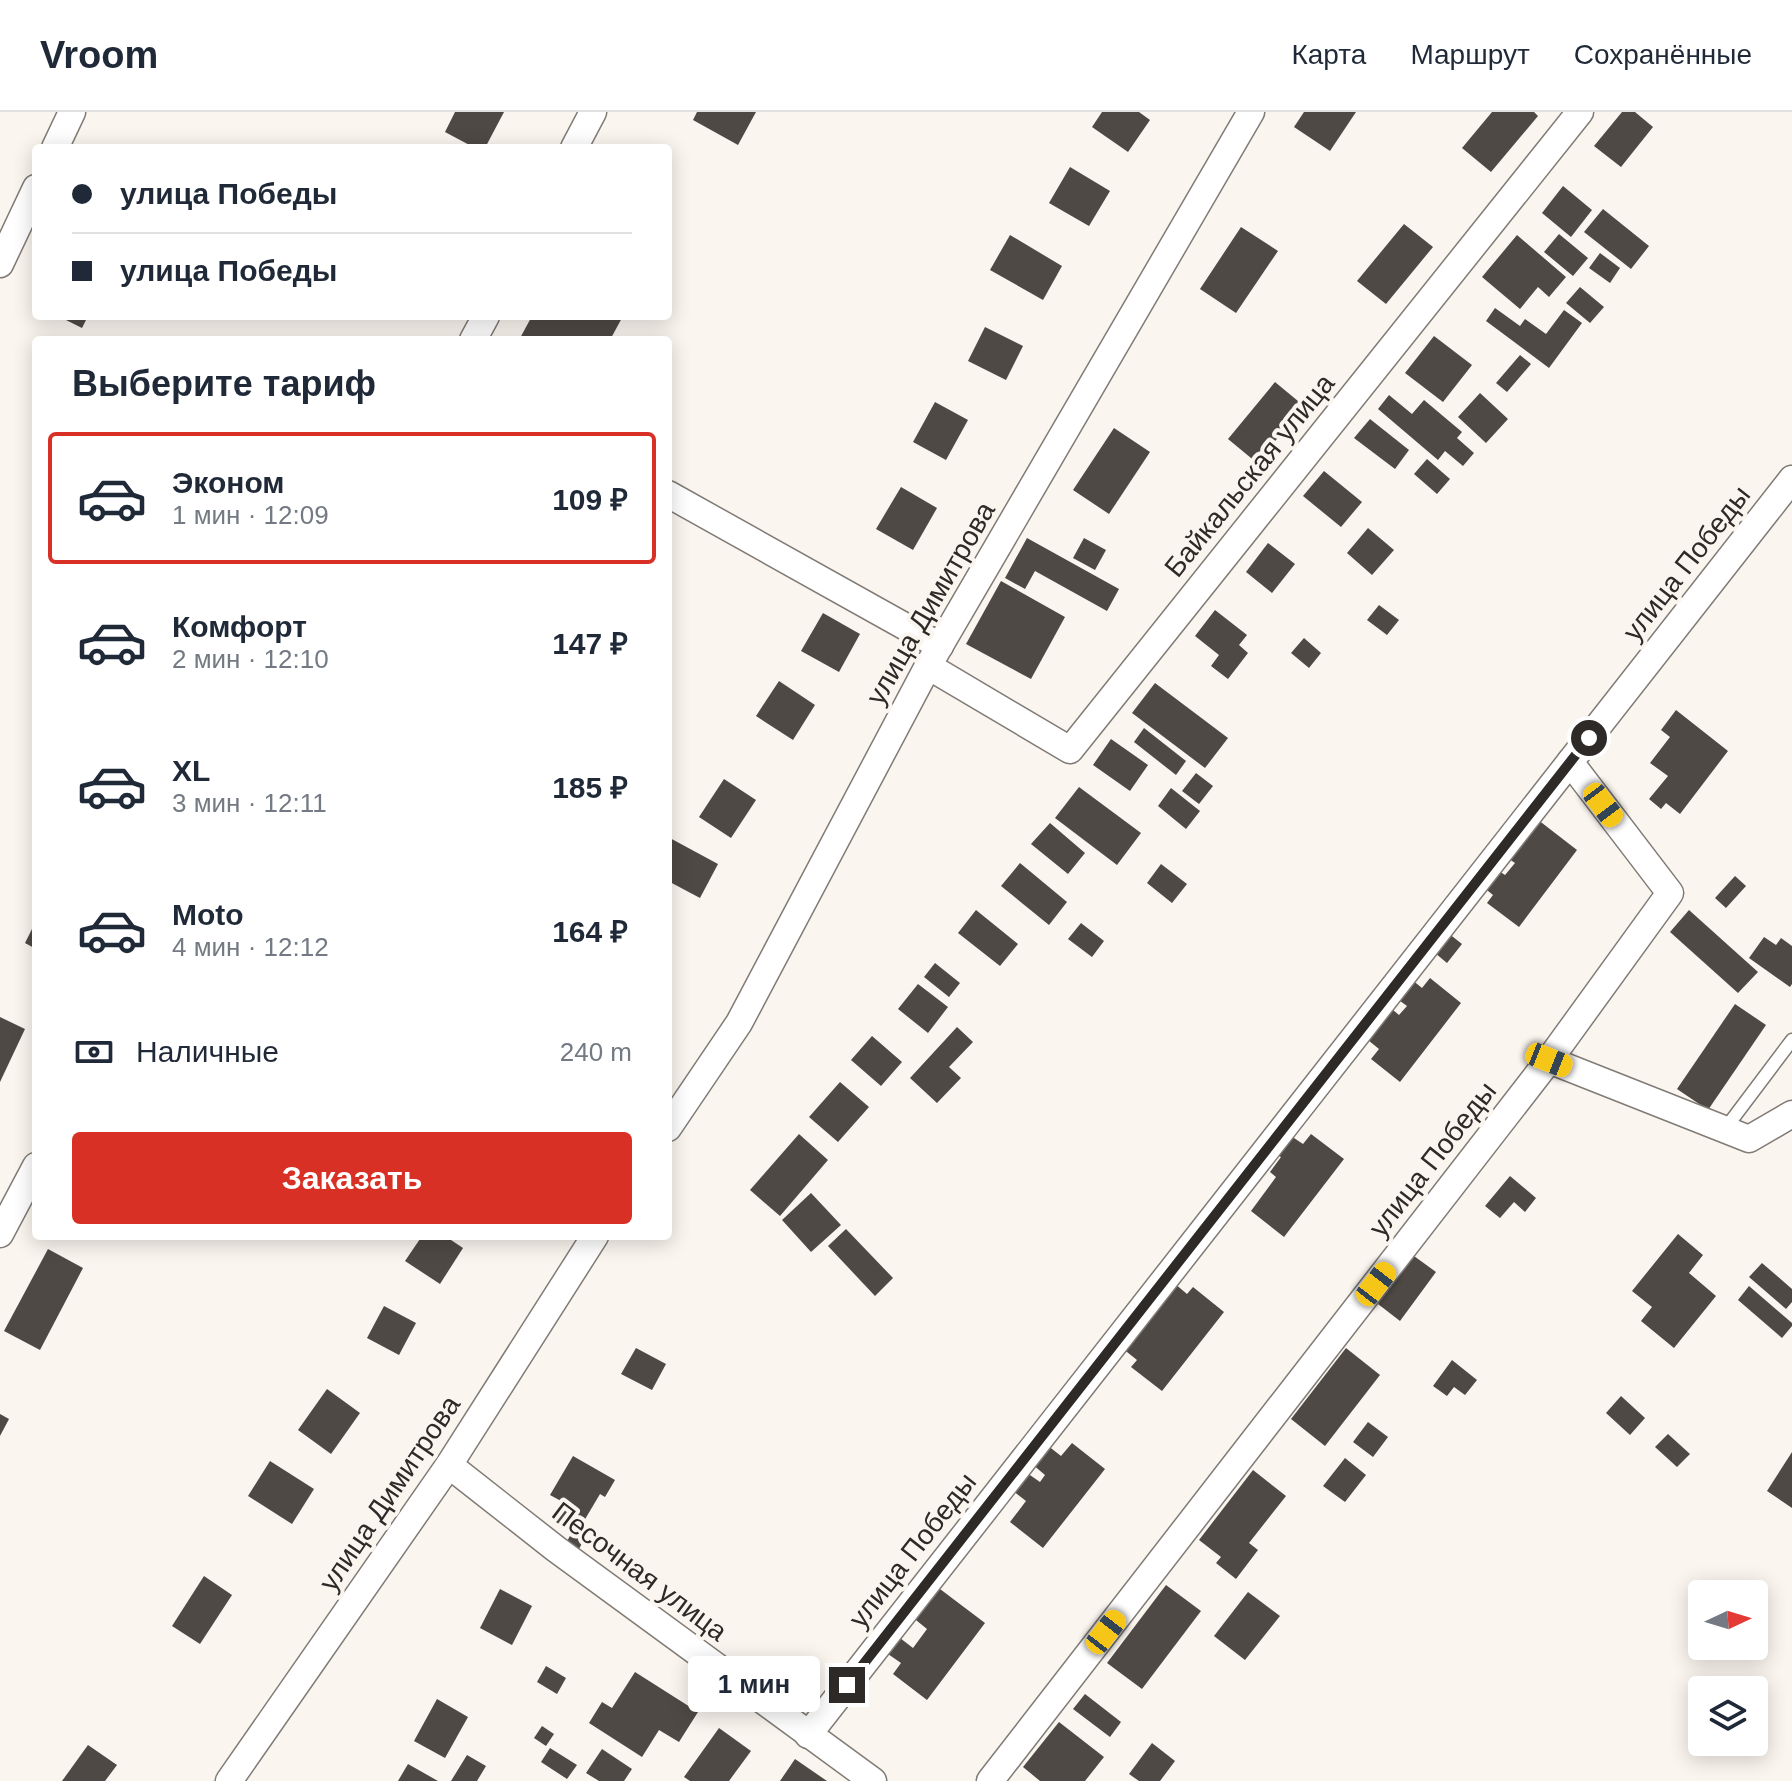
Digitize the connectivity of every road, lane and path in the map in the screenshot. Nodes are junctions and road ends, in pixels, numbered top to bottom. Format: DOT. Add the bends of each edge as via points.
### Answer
graph roads {
  1 [pos="72,112"];
  2 [pos="593,112"];
  3 [pos="1251,112"];
  4 [pos="1580,112"];
  5 [pos="57,144"];
  6 [pos="576,144"];
  7 [pos="32,196"];
  8 [pos="0,264"];
  9 [pos="1792,479"];
  10 [pos="672,496"];
  11 [pos="934,656"];
  12 [pos="1570,762"];
  13 [pos="1792,1040"];
  14 [pos="1549,1060"];
  15 [pos="1792,1114"];
  16 [pos="672,1122"];
  17 [pos="1725,1129"];
  18 [pos="32,1174"];
  19 [pos="0,1234"];
  20 [pos="592,1240"];
  21 [pos="449,1465"];
  22 [pos="808,1735"];
  23 [pos="229,1781"];
  24 [pos="873,1781"];
  25 [pos="990,1781"];
  1 -- 5 [label="street"];
  2 -- 6 [label="street"];
  3 -- 11 [label="street, улица Димитрова"];
  4 -- 11 [label="street, Байкальская улица" via="1070,750"];
  7 -- 8 [label="street"];
  9 -- 12 [label="street, улица Победы"];
  10 -- 11 [label="street"];
  11 -- 16 [label="street, улица Димитрова" via="739,1023"];
  12 -- 14 [label="street, улица Победы" via="1670,893"];
  12 -- 22 [label="street, улица Победы"];
  13 -- 17 [label="lane"];
  14 -- 17 [label="street"];
  14 -- 25 [label="street, улица Победы"];
  15 -- 17 [label="street" via="1749,1139"];
  18 -- 19 [label="street"];
  20 -- 21 [label="street, улица Димитрова"];
  21 -- 22 [label="street, Песочная улица"];
  21 -- 23 [label="street, улица Димитрова"];
  22 -- 24 [label="street, Песочная улица"];
}
